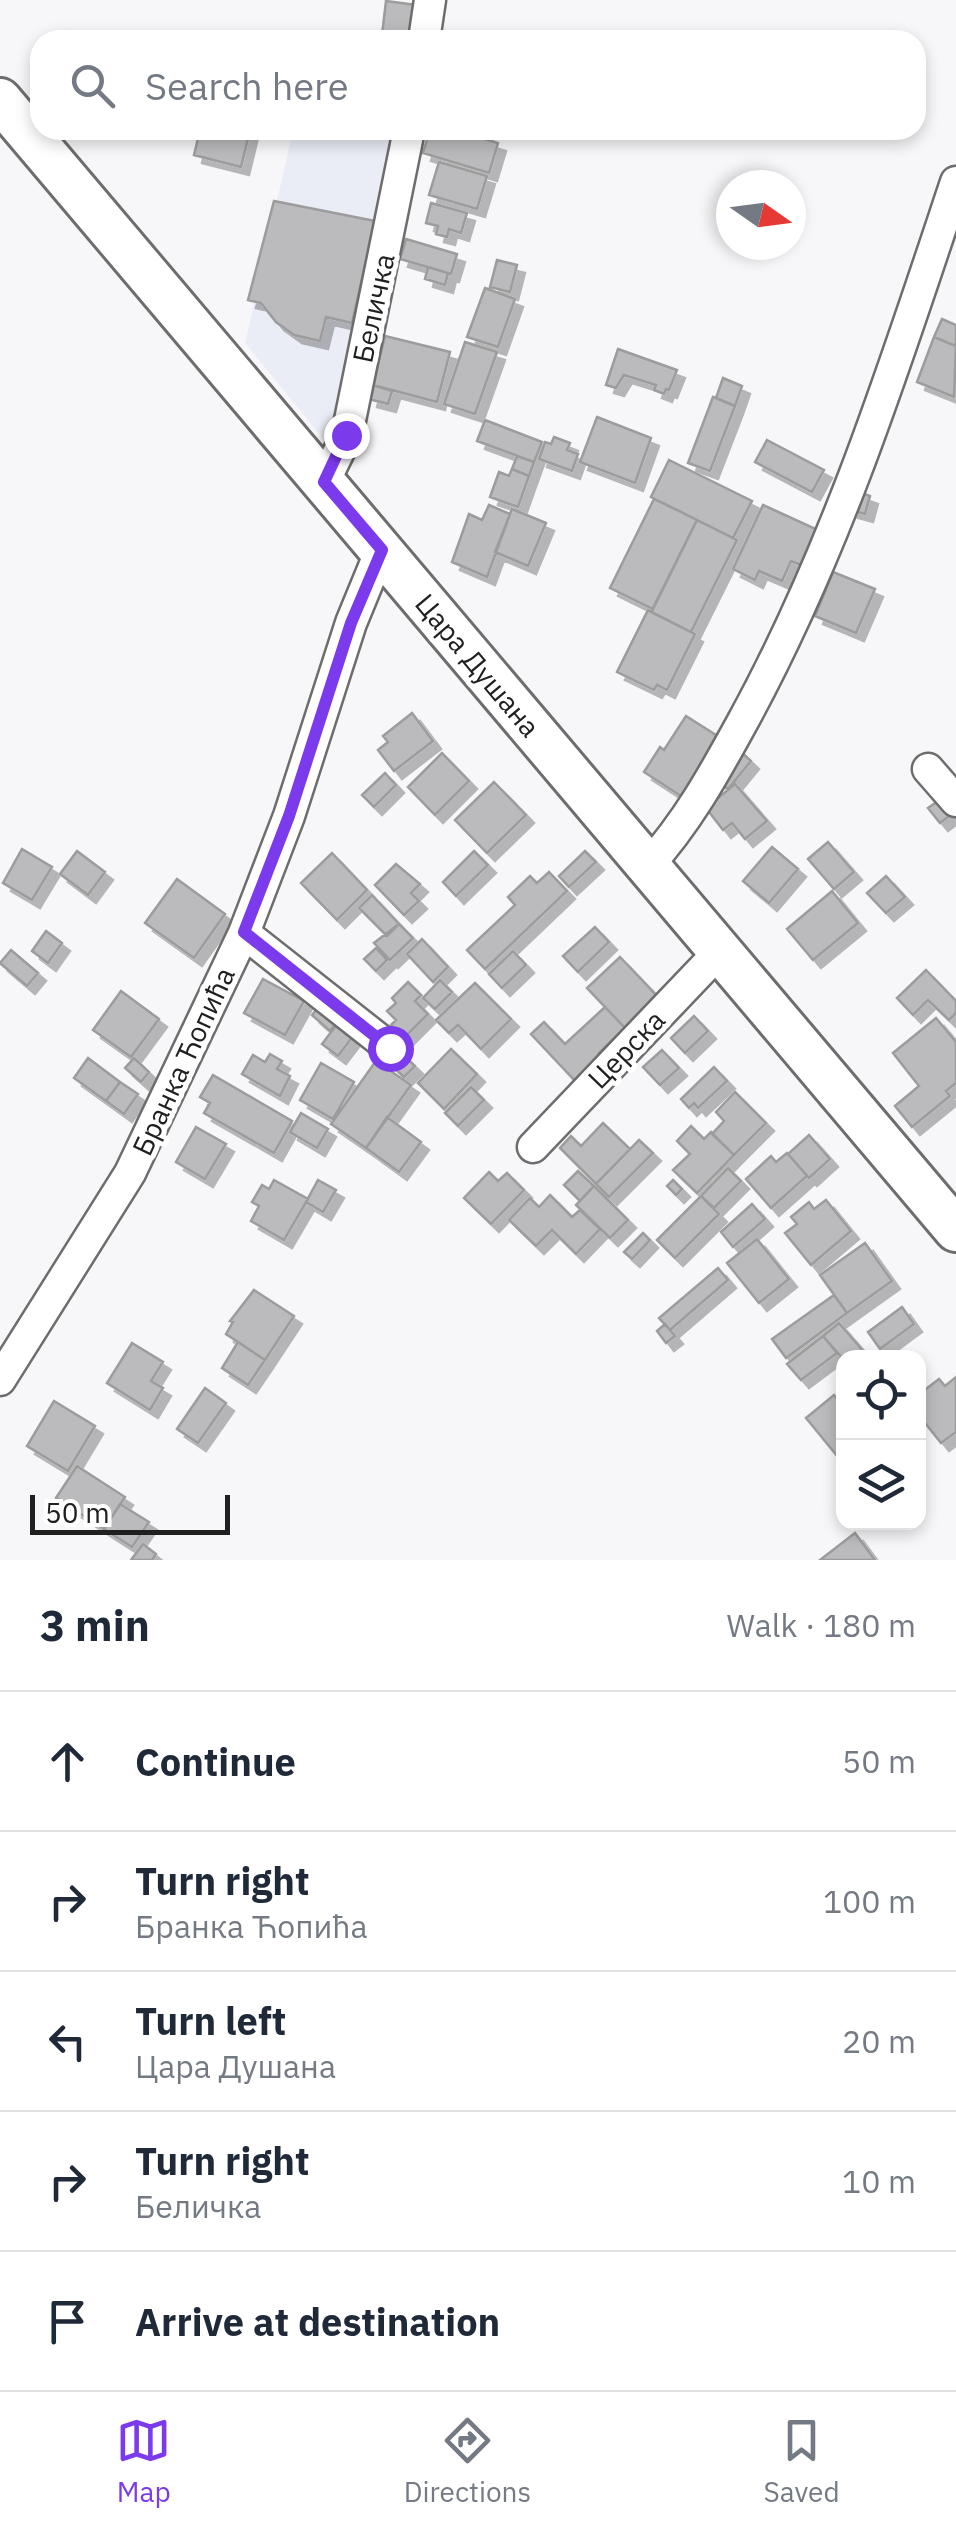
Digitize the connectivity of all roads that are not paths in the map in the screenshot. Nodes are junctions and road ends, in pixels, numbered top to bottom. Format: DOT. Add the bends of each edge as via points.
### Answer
graph roads {
  1 [pos="430,0"];
  2 [pos="426,30"];
  3 [pos="0,100"];
  4 [pos="30,135"];
  5 [pos="34,140"];
  6 [pos="407,140"];
  7 [pos="956,182"];
  8 [pos="324,482"];
  9 [pos="382,550"];
  10 [pos="928,769"];
  11 [pos="956,802"];
  12 [pos="646,868"];
  13 [pos="244,932"];
  14 [pos="718,952"];
  15 [pos="390,1048"];
  16 [pos="534,1146"];
  17 [pos="956,1230"];
  18 [pos="0,1380"];
  1 -- 2 [label="street"];
  3 -- 4 [label="main road, Цара Душана"];
  5 -- 8 [label="main road, Цара Душана"];
  6 -- 8 [label="street, Беличка" via="346,435"];
  7 -- 12 [label="street" via="819,566 704,792"];
  8 -- 9 [label="main road, Цара Душана"];
  9 -- 12 [label="main road, Цара Душана"];
  9 -- 13 [label="street, Бранка Ћопића"];
  10 -- 11 [label="street"];
  12 -- 14 [label="main road, Цара Душана"];
  13 -- 15 [label="street"];
  13 -- 18 [label="street, Бранка Ћопића" via="130,1173"];
  14 -- 16 [label="street, Церска"];
  14 -- 17 [label="main road, Цара Душана"];
}
